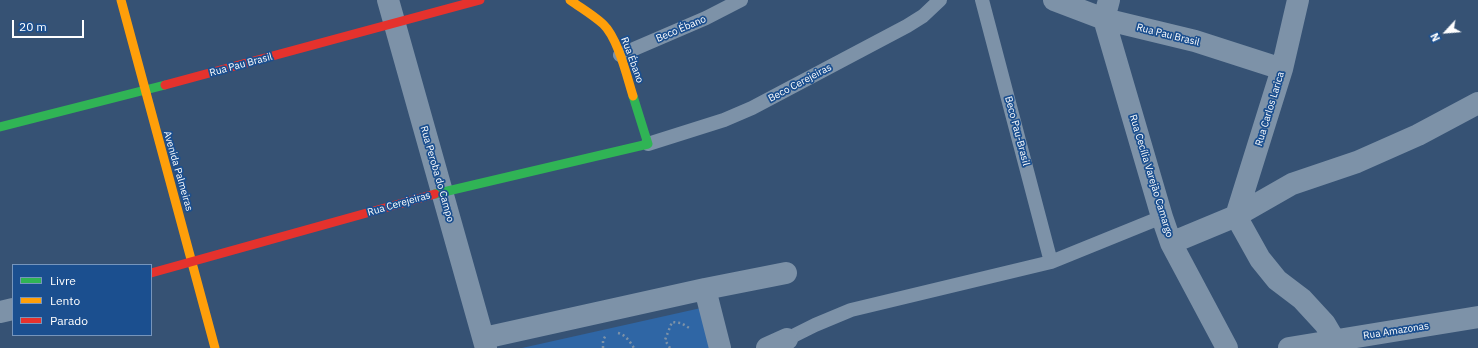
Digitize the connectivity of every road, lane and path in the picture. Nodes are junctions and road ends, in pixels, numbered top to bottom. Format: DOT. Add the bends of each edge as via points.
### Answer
graph roads {
  1 [pos="121,0"];
  2 [pos="388,0"];
  3 [pos="480,0"];
  4 [pos="570,0"];
  5 [pos="741,0"];
  6 [pos="940,0"];
  7 [pos="982,0"];
  8 [pos="1054,0"];
  9 [pos="1298,0"];
  10 [pos="1079,4"];
  11 [pos="1106,10"];
  12 [pos="394,23"];
  13 [pos="620,55"];
  14 [pos="1282,69"];
  15 [pos="144,92"];
  16 [pos="1478,102"];
  17 [pos="0,127"];
  18 [pos="648,144"];
  19 [pos="443,192"];
  20 [pos="1236,216"];
  21 [pos="1162,217"];
  22 [pos="1171,243"];
  23 [pos="192,262"];
  24 [pos="1051,262"];
  25 [pos="152,273"];
  26 [pos="786,273"];
  27 [pos="705,289"];
  28 [pos="12,309"];
  29 [pos="0,312"];
  30 [pos="1477,318"];
  31 [pos="615,332"];
  32 [pos="611,333"];
  33 [pos="718,339"];
  34 [pos="787,340"];
  35 [pos="1335,341"];
  36 [pos="485,343"];
  37 [pos="215,348"];
  38 [pos="603,348"];
  39 [pos="634,348"];
  40 [pos="670,348"];
  41 [pos="767,348"];
  42 [pos="1226,348"];
  43 [pos="1289,348"];
  1 -- 15 [label="street, Avenida Palmeiras"];
  2 -- 12 [label="street, Rua Peroba do Campo"];
  3 -- 12 [label="street, Rua Pau Brasil"];
  4 -- 13 [label="street, Rua Ébano" via="604,24"];
  5 -- 13 [label="lane, Beco Ébano"];
  6 -- 18 [label="lane, Beco Cerejeiras" via="923,16 907,26 752,108 724,120"];
  7 -- 24 [label="lane, Beco Pau-Brasil"];
  8 -- 10 [label="street, Rua Pau Brasil"];
  9 -- 14 [label="street, Rua Carlos Larica"];
  10 -- 11 [label="street, Rua Pau Brasil"];
  11 -- 14 [label="street, Rua Pau Brasil"];
  11 -- 21 [label="street, Rua Cecília Varejão Camargo"];
  12 -- 15 [label="street, Rua Pau Brasil"];
  12 -- 19 [label="street, Rua Peroba do Campo"];
  13 -- 18 [label="street, Rua Ébano"];
  14 -- 20 [label="street, Rua Carlos Larica"];
  15 -- 17 [label="street, Rua Pau Brasil"];
  15 -- 23 [label="street, Avenida Palmeiras"];
  16 -- 20 [label="street" via="1418,135 1357,162 1292,184"];
  18 -- 19 [label="street, Rua Cerejeiras"];
  19 -- 23 [label="street, Rua Cerejeiras"];
  19 -- 36 [label="street, Rua Peroba do Campo"];
  20 -- 22 [label="street"];
  20 -- 35 [label="street" via="1260,259 1278,280 1302,299 1325,324"];
  21 -- 22 [label="street, Rua Cecília Varejão Camargo"];
  21 -- 24 [label="lane"];
  22 -- 42 [label="street, Rua Cecília Varejão Camargo"];
  23 -- 25 [label="street, Rua Cerejeiras"];
  23 -- 37 [label="street, Avenida Palmeiras"];
  24 -- 34 [label="lane" via="851,310"];
  26 -- 27 [label="street"];
  27 -- 33 [label="street"];
  27 -- 36 [label="street"];
  28 -- 29 [label="street"];
  30 -- 35 [label="street, Rua Amazonas"];
  31 -- 39 [label="path" via="622,334"];
  32 -- 38 [label="path" via="606,334"];
  33 -- 40 [label="path" via="699,333 681,323 672,322 665,340"];
  34 -- 41 [label="street"];
  35 -- 43 [label="street, Rua Amazonas"];
}
